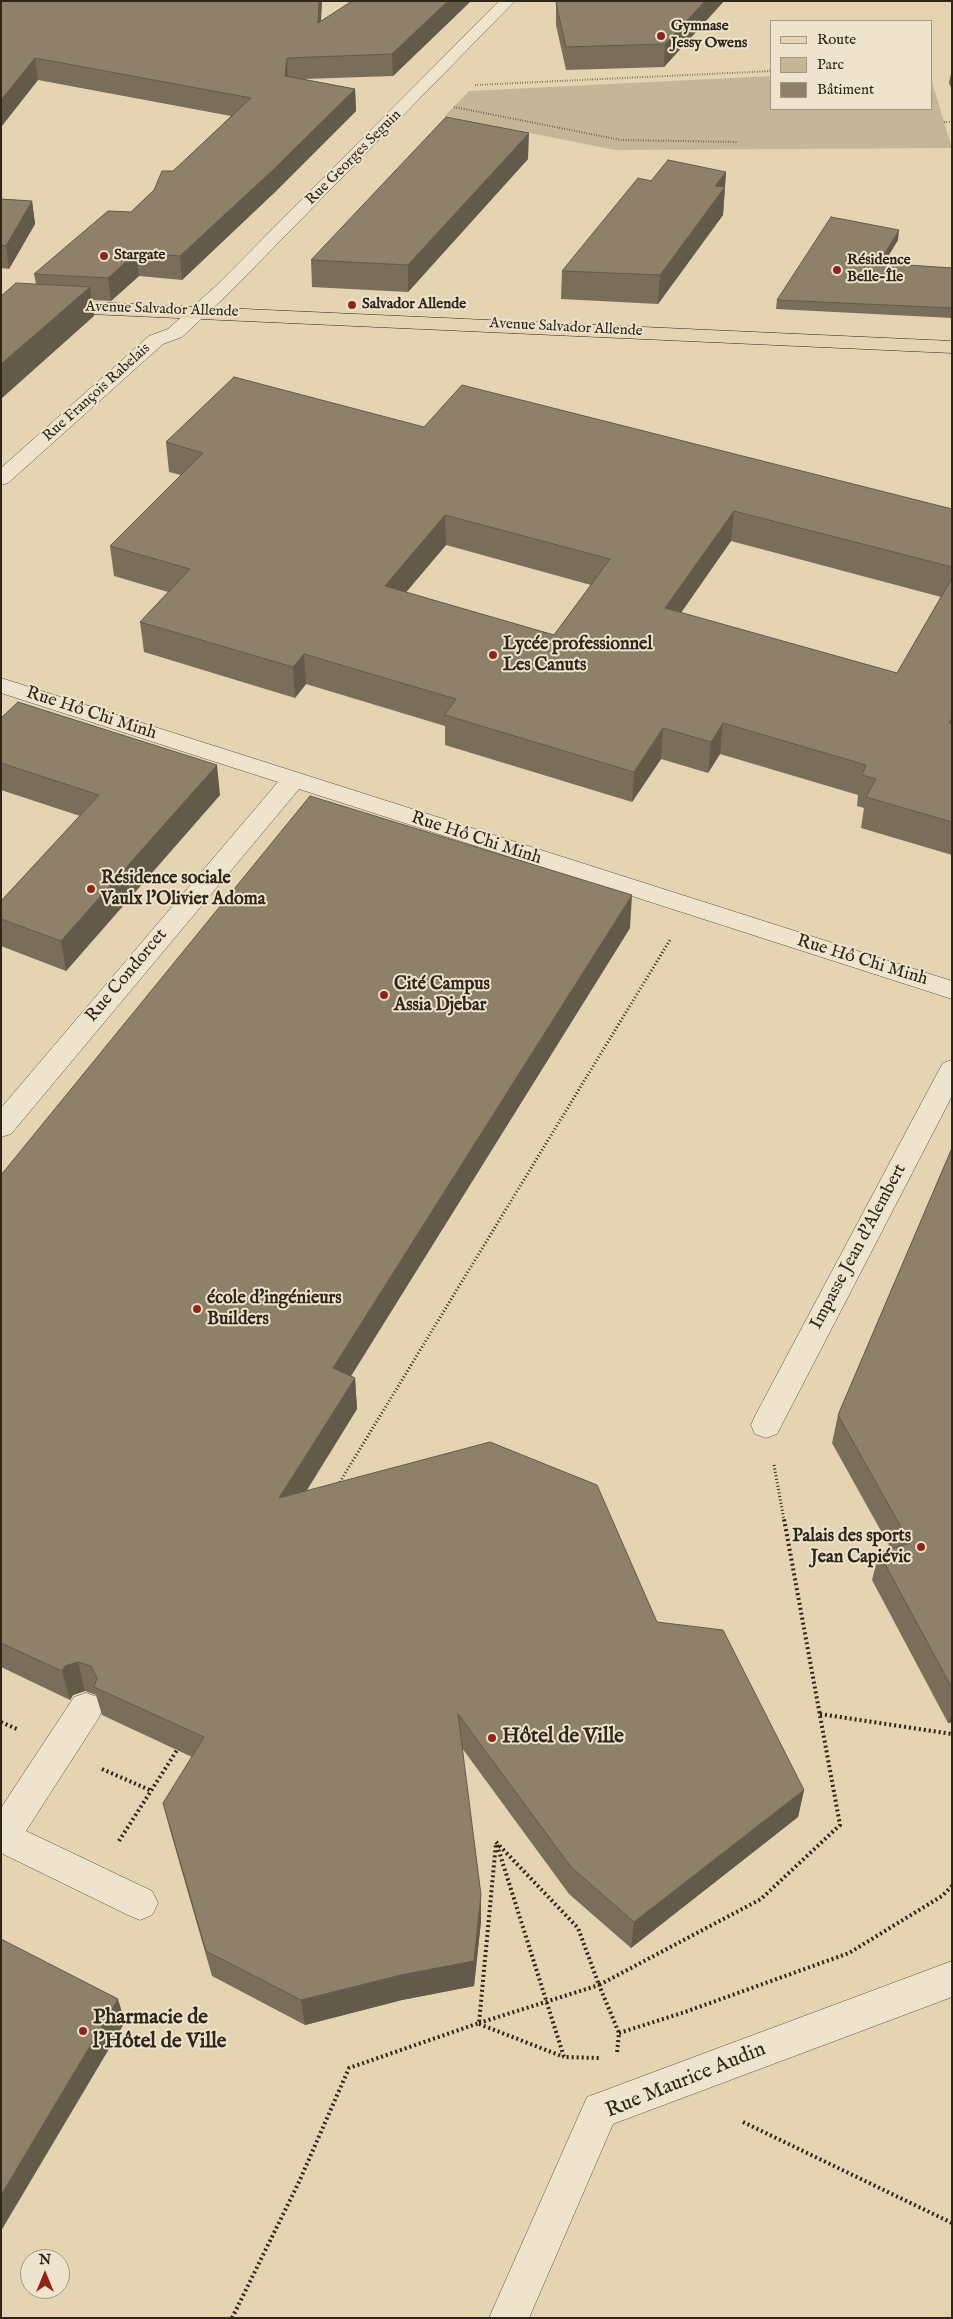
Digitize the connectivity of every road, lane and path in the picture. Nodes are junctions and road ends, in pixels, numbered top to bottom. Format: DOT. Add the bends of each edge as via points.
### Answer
graph roads {
  1 [pos="508,1"];
  2 [pos="770,71"];
  3 [pos="433,77"];
  4 [pos="412,98"];
  5 [pos="944,122"];
  6 [pos="952,122"];
  7 [pos="738,142"];
  8 [pos="1,304"];
  9 [pos="197,312"];
  10 [pos="952,347"];
  11 [pos="1,479"];
  12 [pos="1,685"];
  13 [pos="293,780"];
  14 [pos="690,907"];
  15 [pos="952,990"];
  16 [pos="952,1070"];
  17 [pos="1,1127"];
  18 [pos="766,1425"];
  19 [pos="334,1493"];
  20 [pos="86,1708"];
  21 [pos="820,1714"];
  22 [pos="952,1734"];
  23 [pos="183,1740"];
  24 [pos="2,1835"];
  25 [pos="496,1842"];
  26 [pos="94,1879"];
  27 [pos="952,1886"];
  28 [pos="140,1903"];
  29 [pos="952,1978"];
  30 [pos="599,1985"];
  31 [pos="547,2002"];
  32 [pos="479,2023"];
  33 [pos="619,2033"];
  34 [pos="564,2057"];
  35 [pos="607,2059"];
  36 [pos="616,2059"];
  37 [pos="743,2122"];
  38 [pos="952,2223"];
  39 [pos="232,2318"];
  40 [pos="509,2318"];
  1 -- 3 [label="street, Rue Georges Seguin"];
  2 -- 3 [label="path" via="475,85"];
  3 -- 4 [label="street, Rue Georges Seguin"];
  4 -- 7 [label="path" via="621,140"];
  4 -- 9 [label="street, Rue Georges Seguin"];
  5 -- 6 [label="path"];
  8 -- 9 [label="main road, Avenue Salvador Allende"];
  9 -- 10 [label="main road, Avenue Salvador Allende"];
  9 -- 11 [label="street, Rue François Rabelais" via="175,333 156,340"];
  12 -- 13 [label="street, Rue Hô Chi Minh"];
  13 -- 14 [label="street, Rue Hô Chi Minh"];
  13 -- 17 [label="street, Rue Condorcet"];
  14 -- 15 [label="street, Rue Hô Chi Minh"];
  14 -- 19 [label="path"];
  16 -- 18 [label="street, Impasse Jean d'Alembert"];
  18 -- 21 [label="path"];
  20 -- 24 [label="street"];
  21 -- 22 [label="path"];
  21 -- 30 [label="path" via="840,1825 761,1899"];
  23 -- 26 [label="path"];
  24 -- 26 [label="street"];
  25 -- 30 [label="path" via="578,1928"];
  25 -- 31 [label="path"];
  25 -- 32 [label="path"];
  26 -- 28 [label="street"];
  27 -- 33 [label="path" via="942,1896 849,1953"];
  29 -- 40 [label="street, Rue Maurice Audin" via="600,2110"];
  30 -- 31 [label="path"];
  30 -- 33 [label="path"];
  31 -- 32 [label="path"];
  31 -- 34 [label="path"];
  32 -- 34 [label="path"];
  32 -- 39 [label="path" via="349,2068"];
  33 -- 36 [label="path"];
  34 -- 35 [label="path"];
  37 -- 38 [label="path"];
}
